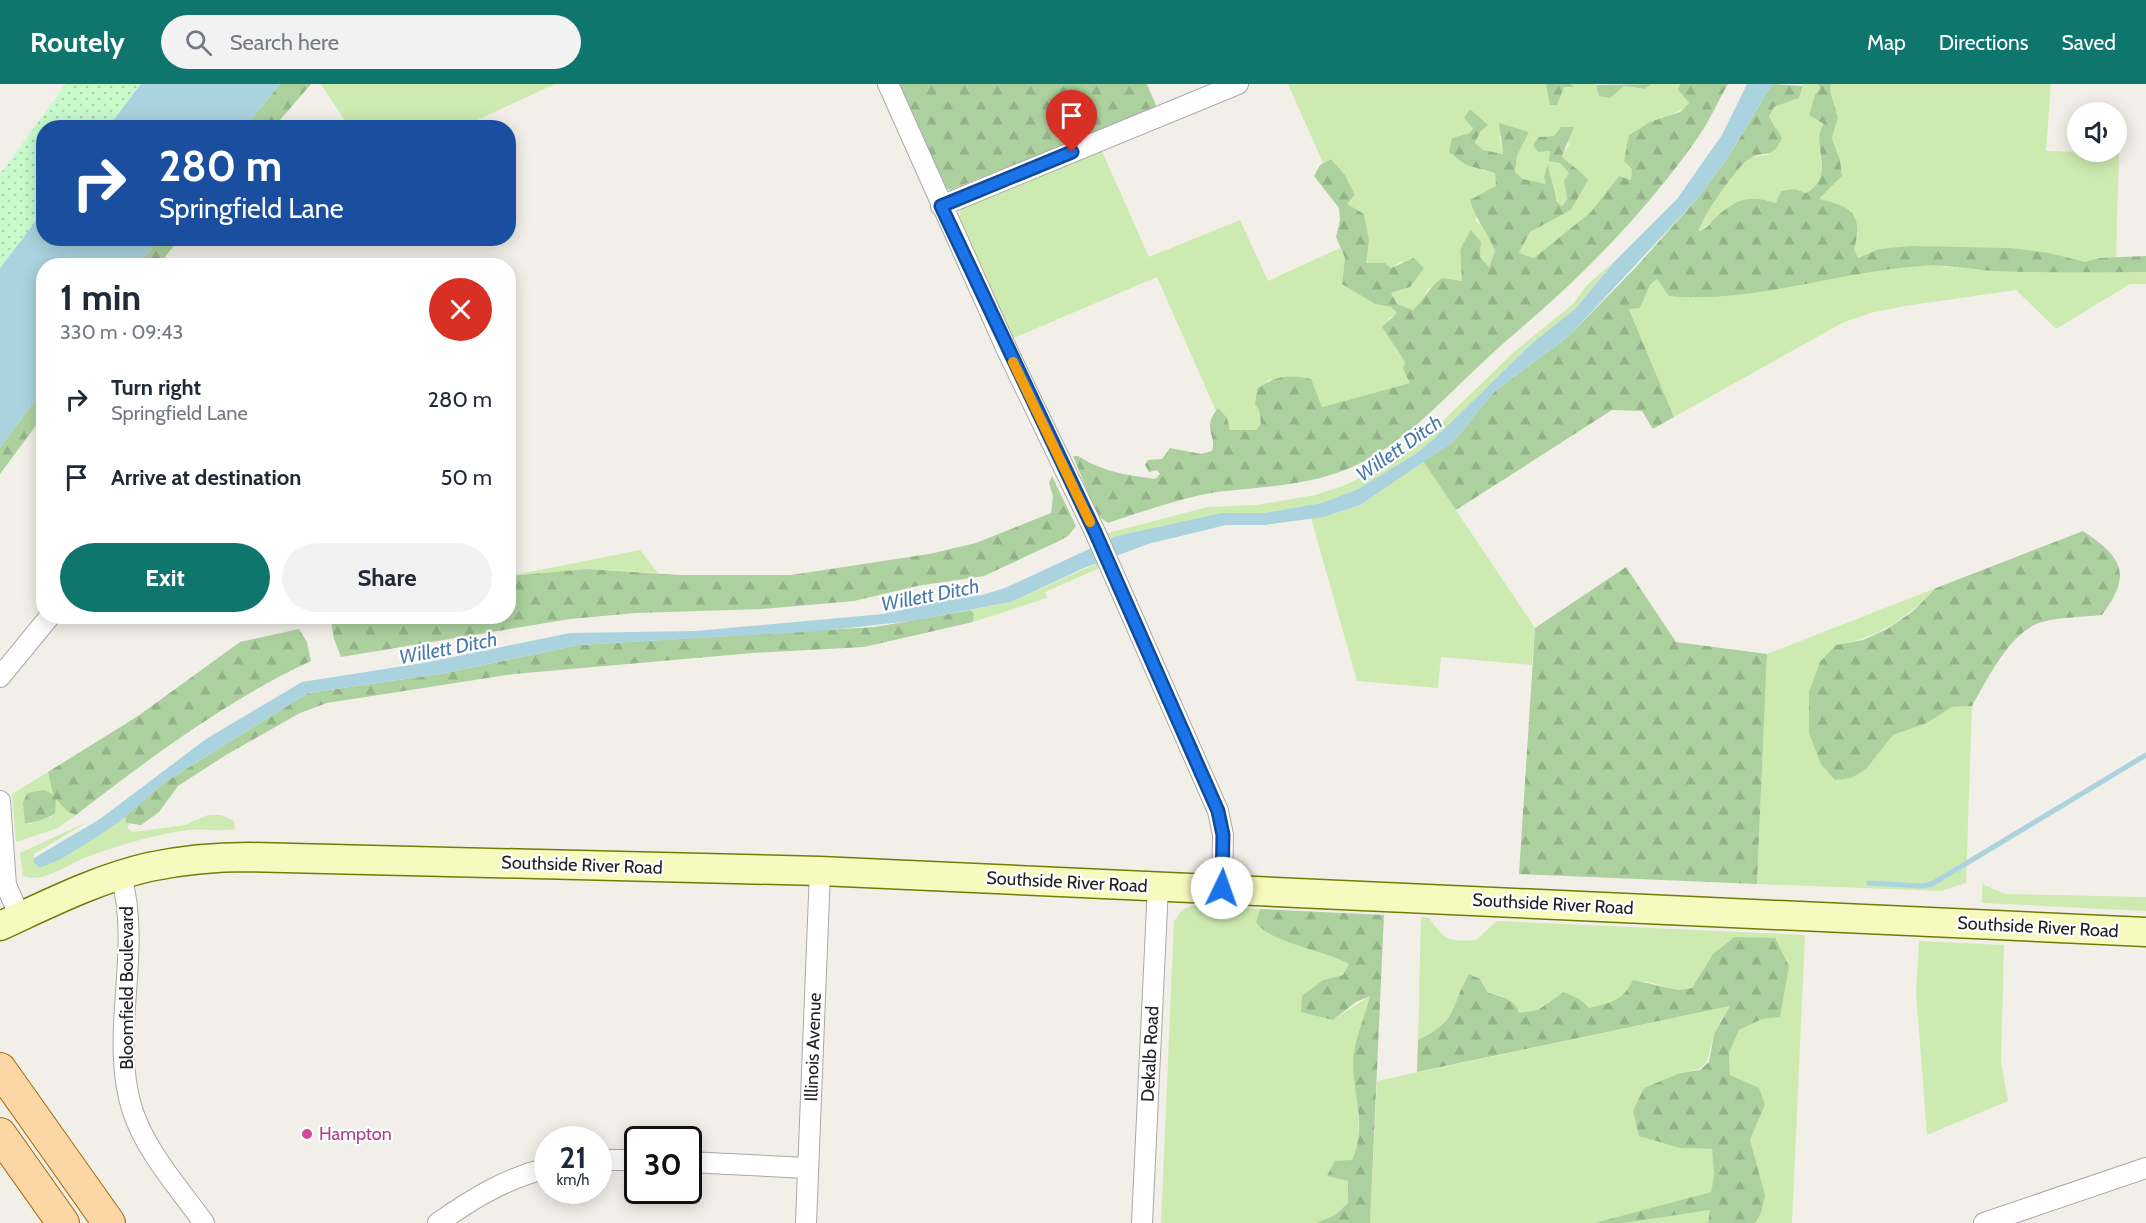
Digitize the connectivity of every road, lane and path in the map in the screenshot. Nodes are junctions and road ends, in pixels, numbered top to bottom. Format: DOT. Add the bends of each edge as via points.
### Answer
graph roads {
  1 [pos="888,84"];
  2 [pos="1238,84"];
  3 [pos="941,206"];
  4 [pos="43,624"];
  5 [pos="0,677"];
  6 [pos="0,801"];
  7 [pos="820,872"];
  8 [pos="121,876"];
  9 [pos="1158,886"];
  10 [pos="1222,888"];
  11 [pos="10,921"];
  12 [pos="2146,932"];
  13 [pos="0,1069"];
  14 [pos="0,1134"];
  15 [pos="702,1163"];
  16 [pos="807,1168"];
  17 [pos="2146,1168"];
  18 [pos="534,1173"];
  19 [pos="63,1223"];
  20 [pos="109,1223"];
  21 [pos="204,1223"];
  22 [pos="438,1223"];
  23 [pos="806,1223"];
  24 [pos="1142,1223"];
  25 [pos="1984,1223"];
  1 -- 3 [label="street"];
  2 -- 3 [label="street"];
  3 -- 10 [label="street" via="1096,537 1218,811 1223,835"];
  4 -- 5 [label="street"];
  6 -- 11 [label="street"];
  7 -- 8 [label="main road, Southside River Road" via="249,857 166,863"];
  7 -- 9 [label="main road, Southside River Road"];
  7 -- 16 [label="street, Illinois Avenue"];
  8 -- 11 [label="main road, Southside River Road"];
  8 -- 21 [label="street, Bloomfield Boulevard" via="128,904 125,1061 129,1098 144,1137"];
  9 -- 10 [label="main road, Southside River Road"];
  9 -- 24 [label="street, Dekalb Road"];
  10 -- 12 [label="main road, Southside River Road"];
  13 -- 20 [label="main road"];
  14 -- 19 [label="main road"];
  15 -- 16 [label="street"];
  16 -- 23 [label="street, Illinois Avenue"];
  17 -- 25 [label="street"];
  18 -- 22 [label="street" via="485,1192"];
}
